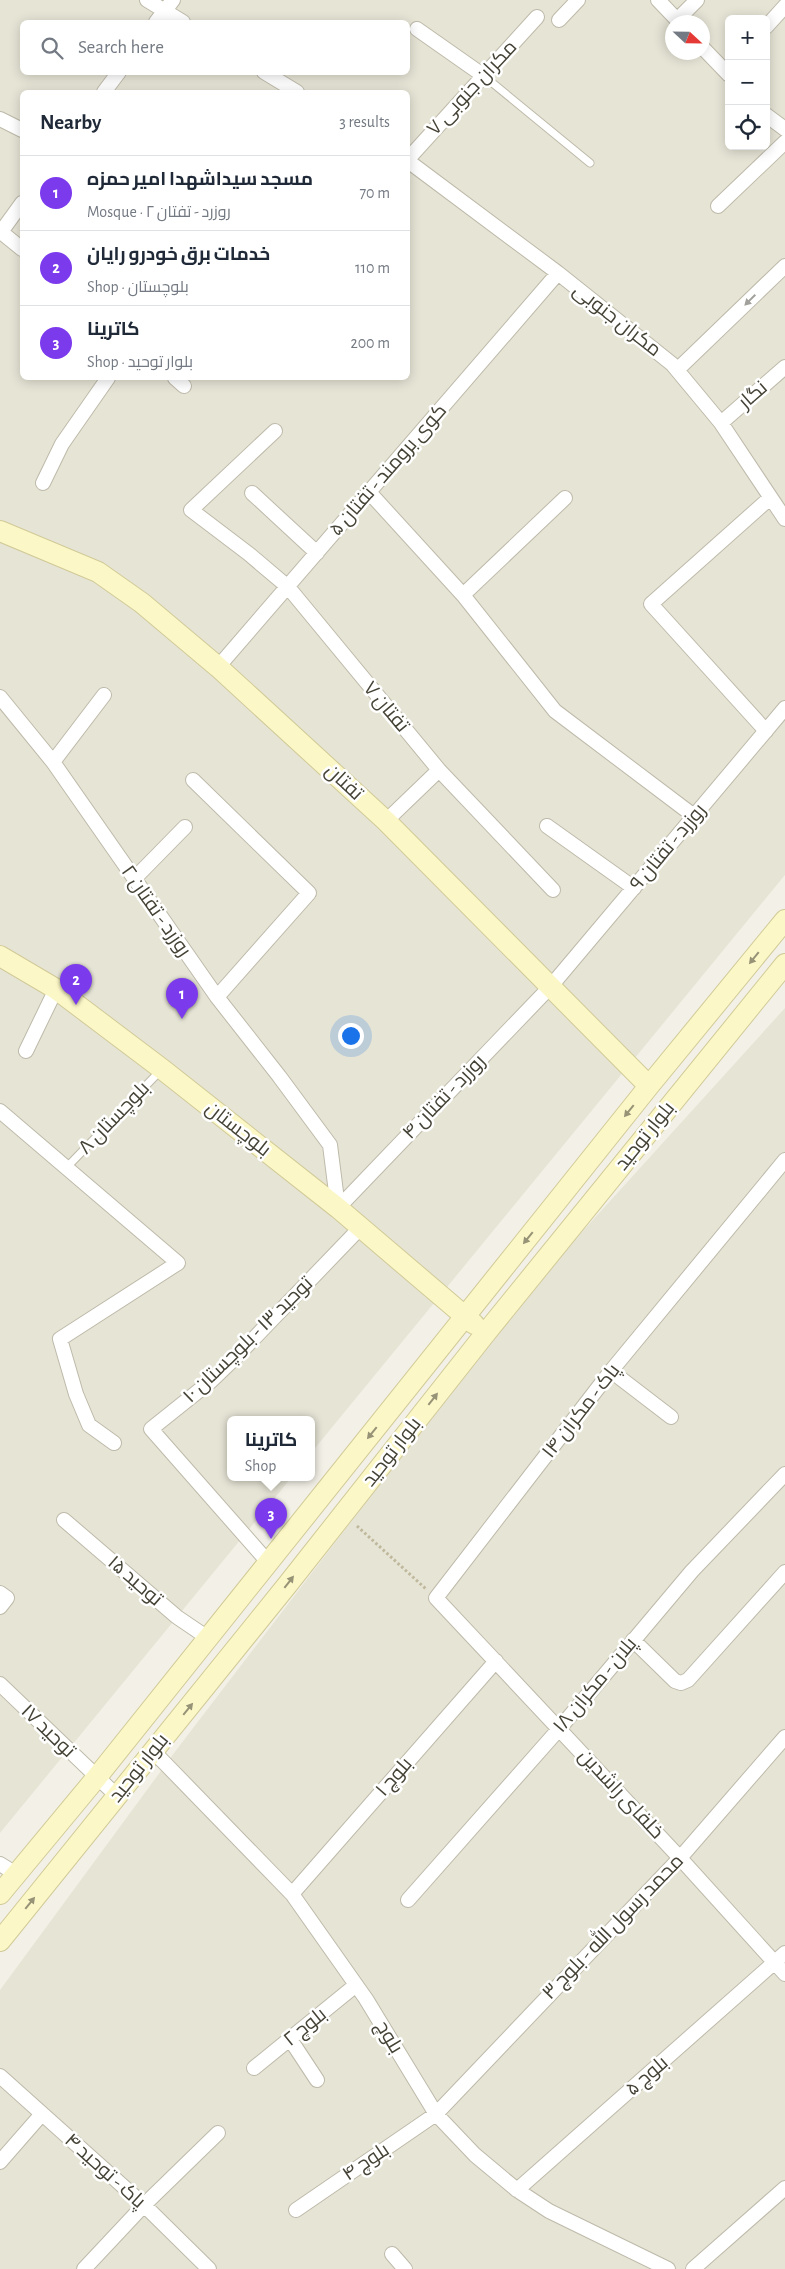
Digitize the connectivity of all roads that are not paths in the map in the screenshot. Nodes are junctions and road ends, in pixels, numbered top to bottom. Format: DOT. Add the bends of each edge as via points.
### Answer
graph roads {
  1 [pos="147,0"];
  2 [pos="578,0"];
  3 [pos="658,0"];
  4 [pos="697,0"];
  5 [pos="168,5"];
  6 [pos="785,6"];
  7 [pos="672,15"];
  8 [pos="683,15"];
  9 [pos="537,17"];
  10 [pos="157,20"];
  11 [pos="181,20"];
  12 [pos="559,20"];
  13 [pos="770,23"];
  14 [pos="417,29"];
  15 [pos="710,54"];
  16 [pos="725,68"];
  17 [pos="117,75"];
  18 [pos="269,75"];
  19 [pos="484,76"];
  20 [pos="106,90"];
  21 [pos="294,90"];
  22 [pos="770,118"];
  23 [pos="0,119"];
  24 [pos="20,129"];
  25 [pos="785,129"];
  26 [pos="785,142"];
  27 [pos="410,158"];
  28 [pos="410,162"];
  29 [pos="590,164"];
  30 [pos="20,206"];
  31 [pos="718,206"];
  32 [pos="1,233"];
  33 [pos="20,247"];
  34 [pos="785,266"];
  35 [pos="558,273"];
  36 [pos="785,367"];
  37 [pos="677,370"];
  38 [pos="107,380"];
  39 [pos="721,423"];
  40 [pos="275,431"];
  41 [pos="43,483"];
  42 [pos="369,492"];
  43 [pos="252,493"];
  44 [pos="565,498"];
  45 [pos="770,498"];
  46 [pos="785,518"];
  47 [pos="0,531"];
  48 [pos="317,553"];
  49 [pos="288,587"];
  50 [pos="463,595"];
  51 [pos="218,667"];
  52 [pos="104,695"];
  53 [pos="0,697"];
  54 [pos="785,708"];
  55 [pos="766,731"];
  56 [pos="53,762"];
  57 [pos="439,770"];
  58 [pos="193,780"];
  59 [pos="694,816"];
  60 [pos="386,821"];
  61 [pos="185,826"];
  62 [pos="547,826"];
  63 [pos="134,879"];
  64 [pos="634,888"];
  65 [pos="553,890"];
  66 [pos="785,920"];
  67 [pos="0,956"];
  68 [pos="785,964"];
  69 [pos="551,986"];
  70 [pos="56,989"];
  71 [pos="217,997"];
  72 [pos="26,1051"];
  73 [pos="162,1070"];
  74 [pos="649,1086"];
  75 [pos="0,1111"];
  76 [pos="785,1160"];
  77 [pos="67,1167"];
  78 [pos="338,1208"];
  79 [pos="361,1227"];
  80 [pos="465,1317"];
  81 [pos="485,1334"];
  82 [pos="611,1371"];
  83 [pos="671,1417"];
  84 [pos="114,1443"];
  85 [pos="785,1474"];
  86 [pos="64,1520"];
  87 [pos="268,1562"];
  88 [pos="785,1572"];
  89 [pos="208,1638"];
  90 [pos="633,1640"];
  91 [pos="496,1661"];
  92 [pos="0,1684"];
  93 [pos="559,1728"];
  94 [pos="785,1737"];
  95 [pos="153,1751"];
  96 [pos="97,1777"];
  97 [pos="116,1795"];
  98 [pos="680,1858"];
  99 [pos="8,1869"];
  100 [pos="0,1894"];
  101 [pos="292,1894"];
  102 [pos="408,1900"];
  103 [pos="0,1941"];
  104 [pos="780,1958"];
  105 [pos="785,1974"];
  106 [pos="356,1985"];
  107 [pos="290,2039"];
  108 [pos="254,2068"];
  109 [pos="0,2076"];
  110 [pos="316,2080"];
  111 [pos="436,2114"];
  112 [pos="41,2115"];
  113 [pos="218,2133"];
  114 [pos="0,2162"];
  115 [pos="785,2188"];
  116 [pos="517,2190"];
  117 [pos="144,2205"];
  118 [pos="296,2210"];
  119 [pos="392,2254"];
  120 [pos="84,2269"];
  121 [pos="209,2269"];
  122 [pos="405,2269"];
  123 [pos="668,2269"];
  124 [pos="693,2269"];
  1 -- 5 [label="street"];
  2 -- 12 [label="street"];
  3 -- 7 [label="street"];
  4 -- 8 [label="street"];
  5 -- 10 [label="street"];
  5 -- 11 [label="street"];
  6 -- 13 [label="street"];
  9 -- 19 [label="street, مکران جنوبی ۷"];
  14 -- 19 [label="street"];
  15 -- 16 [label="street"];
  17 -- 20 [label="street"];
  18 -- 21 [label="street"];
  19 -- 27 [label="street, مکران جنوبی ۷"];
  19 -- 29 [label="lane"];
  22 -- 25 [label="street"];
  23 -- 24 [label="street"];
  26 -- 31 [label="street"];
  28 -- 35 [label="street, مکران جنوبی"];
  30 -- 32 [label="street"];
  32 -- 33 [label="street"];
  34 -- 37 [label="street, one-way"];
  35 -- 37 [label="street, مکران جنوبی"];
  35 -- 42 [label="street, کوی برومند - تفتان ۵"];
  36 -- 39 [label="street, نگار"];
  37 -- 39 [label="street, مکران جنوبی"];
  38 -- 41 [label="street" via="62,444"];
  39 -- 45 [label="street, مکران جنوبی"];
  40 -- 49 [label="street, تفتان ۷" via="191,510"];
  42 -- 48 [label="street, کوی برومند - تفتان ۵"];
  42 -- 50 [label="street"];
  43 -- 48 [label="street"];
  44 -- 50 [label="street"];
  45 -- 46 [label="street, مکران جنوبی"];
  45 -- 55 [label="street" via="652,604"];
  47 -- 51 [label="main road, تفتان" via="98,572 142,603"];
  48 -- 49 [label="street, کوی برومند - تفتان ۵"];
  49 -- 51 [label="street, کوی برومند - تفتان ۵"];
  49 -- 57 [label="street, تفتان ۷"];
  50 -- 59 [label="street" via="555,712"];
  51 -- 60 [label="main road, تفتان"];
  52 -- 56 [label="street"];
  53 -- 56 [label="street, روزرد - تفتان ۲"];
  54 -- 55 [label="street, روزرد - تفتان ۹"];
  55 -- 59 [label="street, روزرد - تفتان ۹"];
  56 -- 63 [label="street, روزرد - تفتان ۲"];
  57 -- 60 [label="street"];
  57 -- 65 [label="street, تفتان ۷"];
  58 -- 71 [label="street" via="309,893"];
  59 -- 64 [label="street, روزرد - تفتان ۹"];
  60 -- 69 [label="main road, تفتان"];
  61 -- 63 [label="street"];
  62 -- 64 [label="street"];
  63 -- 71 [label="street, روزرد - تفتان ۲"];
  64 -- 69 [label="street, روزرد - تفتان ۹"];
  66 -- 74 [label="main road, بلوار توحید, one-way"];
  67 -- 70 [label="main road, بلوچستان"];
  68 -- 81 [label="main road, بلوار توحید"];
  69 -- 74 [label="main road, تفتان"];
  69 -- 78 [label="street, روزرد - تفتان ۴"];
  70 -- 72 [label="street"];
  70 -- 73 [label="main road, بلوچستان"];
  71 -- 78 [label="street, روزرد - تفتان ۲" via="330,1145"];
  73 -- 77 [label="lane, بلوچستان ۸"];
  73 -- 78 [label="main road, بلوچستان"];
  74 -- 80 [label="main road, بلوار توحید, one-way"];
  75 -- 77 [label="street"];
  76 -- 82 [label="street, پاک - مکران ۱۴"];
  77 -- 84 [label="street" via="178,1263 60,1338 76,1394 89,1425"];
  78 -- 79 [label="main road, بلوچستان"];
  79 -- 80 [label="main road, بلوچستان"];
  79 -- 87 [label="street, توحید ۱۳ - بلوچستان ۱۰" via="237,1356 151,1429"];
  80 -- 81 [label="main road, بلوچستان"];
  80 -- 87 [label="main road, بلوار توحید, one-way"];
  95 -- 81 [label="main road, بلوار توحید, one-way"];
  82 -- 83 [label="street"];
  82 -- 91 [label="street, پاک - مکران ۱۴" via="436,1598"];
  85 -- 90 [label="street, پلان - مکران ۱۸" via="692,1570"];
  86 -- 89 [label="street, توحید ۱۵" via="177,1617"];
  87 -- 89 [label="main road, بلوار توحید"];
  88 -- 90 [label="street" via="688,1680 675,1681"];
  89 -- 96 [label="main road, بلوار توحید"];
  90 -- 93 [label="street, پلان - مکران ۱۸"];
  91 -- 93 [label="street, خلفای راشدین"];
  91 -- 101 [label="street, بلوچ ۱"];
  92 -- 96 [label="street, توحید ۱۷"];
  93 -- 98 [label="street, خلفای راشدین"];
  93 -- 102 [label="street, پلان - مکران ۱۸"];
  94 -- 98 [label="street, محمد رسول الله - بلوچ ۳"];
  95 -- 97 [label="main road, بلوار توحید"];
  95 -- 101 [label="street, بلوچ"];
  96 -- 97 [label="street, توحید ۱۷"];
  96 -- 99 [label="main road, بلوار توحید"];
  103 -- 97 [label="main road, بلوار توحید, one-way"];
  98 -- 104 [label="street, خلفای راشدین"];
  98 -- 111 [label="street, محمد رسول الله - بلوچ ۳"];
  99 -- 100 [label="main road, بلوار توحید"];
  101 -- 106 [label="street, بلوچ"];
  104 -- 105 [label="street, خلفای راشدین"];
  104 -- 116 [label="street, بلوچ ۵"];
  106 -- 107 [label="street, بلوچ ۲"];
  106 -- 111 [label="street, بلوچ"];
  107 -- 108 [label="street, بلوچ ۲"];
  107 -- 110 [label="street"];
  109 -- 112 [label="street, پاک - توحید ۴"];
  111 -- 116 [label="street, بلوچ" via="475,2155"];
  111 -- 118 [label="street, بلوچ ۴"];
  112 -- 114 [label="street"];
  112 -- 117 [label="street, پاک - توحید ۴"];
  113 -- 117 [label="street"];
  115 -- 124 [label="street"];
  116 -- 123 [label="street, بلوچ" via="549,2210"];
  117 -- 120 [label="street"];
  117 -- 121 [label="street, پاک - توحید ۴"];
  119 -- 122 [label="street"];
}
